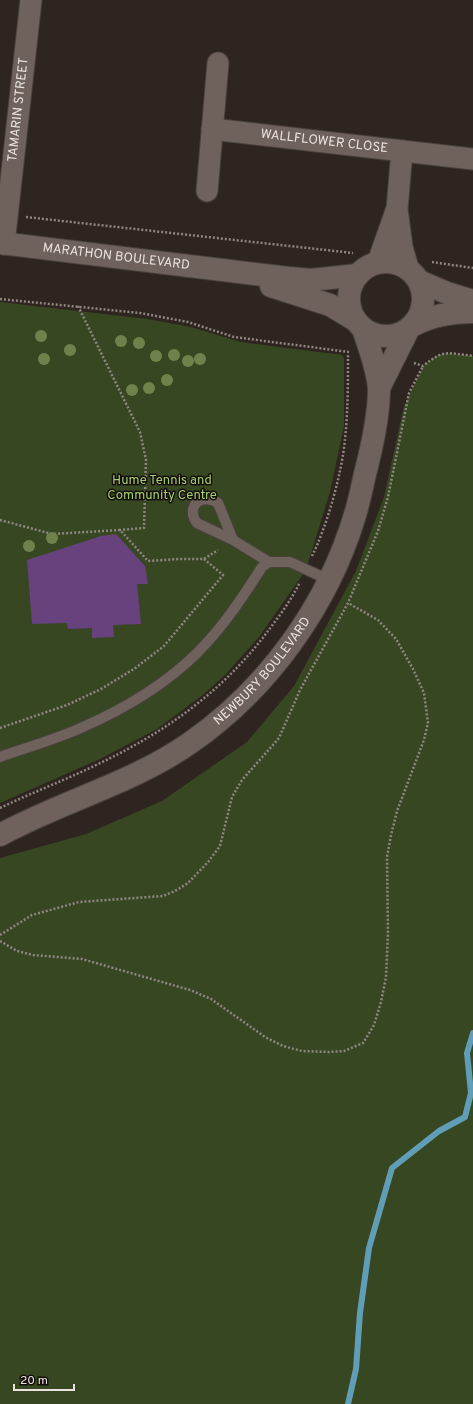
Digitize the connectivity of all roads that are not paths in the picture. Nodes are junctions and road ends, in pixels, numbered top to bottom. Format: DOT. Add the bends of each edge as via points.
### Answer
graph roads {
  1 [pos="31,0"];
  2 [pos="218,63"];
  3 [pos="212,129"];
  4 [pos="402,151"];
  5 [pos="473,159"];
  6 [pos="207,191"];
  7 [pos="397,209"];
  8 [pos="2,243"];
  9 [pos="380,254"];
  10 [pos="232,272"];
  11 [pos="414,274"];
  12 [pos="358,275"];
  13 [pos="473,301"];
  14 [pos="473,312"];
  15 [pos="359,324"];
  16 [pos="411,328"];
  17 [pos="379,388"];
  18 [pos="233,540"];
  19 [pos="270,562"];
  20 [pos="329,580"];
  21 [pos="0,757"];
  22 [pos="0,835"];
  1 -- 8 [label="street, TAMARIN STREET"];
  2 -- 3 [label="street"];
  3 -- 4 [label="street, WALLFLOWER CLOSE"];
  3 -- 6 [label="street"];
  4 -- 5 [label="street, WALLFLOWER CLOSE"];
  4 -- 7 [label="street, WALLFLOWER CLOSE"];
  7 -- 9 [label="street, WALLFLOWER CLOSE"];
  7 -- 11 [label="street, WALLFLOWER CLOSE" via="402,247"];
  8 -- 10 [label="street, MARATHON BOULEVARD"];
  9 -- 11 [label="street"];
  9 -- 12 [label="street"];
  10 -- 12 [label="street, MARATHON BOULEVARD" via="312,280"];
  10 -- 15 [label="street, MARATHON BOULEVARD" via="330,305"];
  11 -- 13 [label="street" via="447,293"];
  11 -- 16 [label="street" via="423,292 424,304"];
  12 -- 15 [label="street" via="349,297 350,309"];
  14 -- 16 [label="street" via="442,314 427,318"];
  15 -- 16 [label="street" via="374,334 385,336 397,335"];
  15 -- 17 [label="street, NEWBURY BOULEVARD" via="371,353"];
  16 -- 17 [label="street, NEWBURY BOULEVARD"];
  17 -- 20 [label="street, NEWBURY BOULEVARD" via="374,433 355,515"];
  18 -- 18 [label="lane" via="197,523 192,511 200,500 206,498 218,503"];
  18 -- 19 [label="lane"];
  19 -- 20 [label="lane" via="290,562"];
  19 -- 21 [label="lane" via="262,567 223,624 197,653 165,680 128,705 83,727"];
  20 -- 22 [label="street, NEWBURY BOULEVARD" via="299,632 269,672 232,710 190,743 104,790 53,809"];
}
